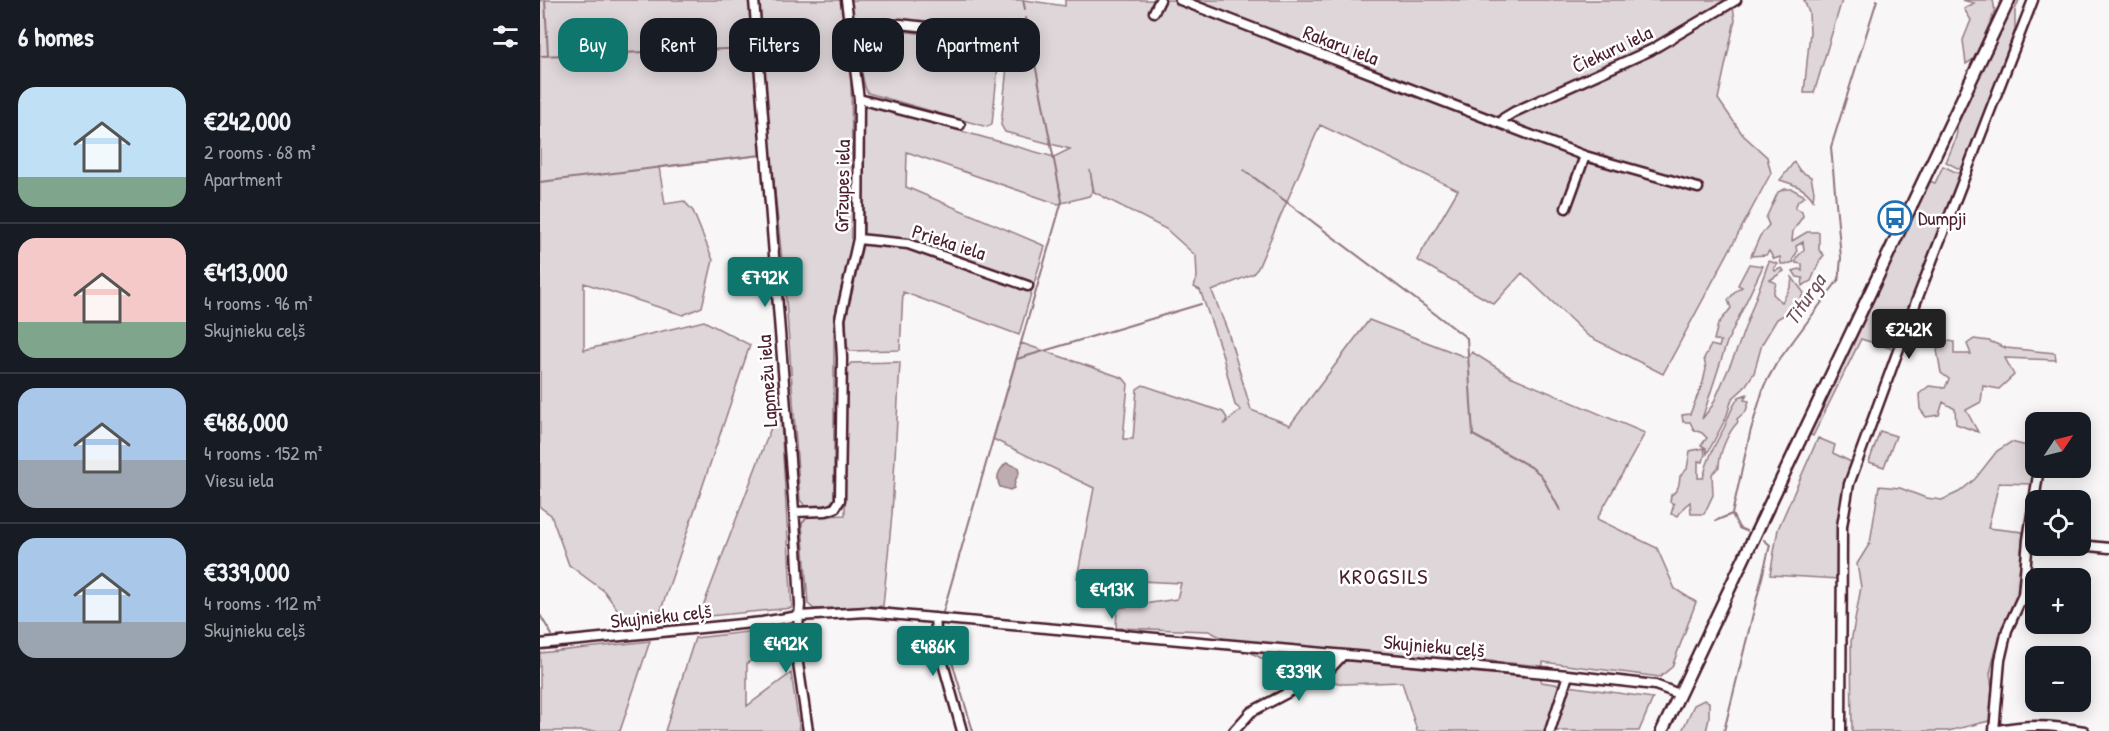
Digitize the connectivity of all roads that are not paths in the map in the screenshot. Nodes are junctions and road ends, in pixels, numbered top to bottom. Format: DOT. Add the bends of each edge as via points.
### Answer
graph roads {
  1 [pos="754,0"];
  2 [pos="846,0"];
  3 [pos="1160,0"];
  4 [pos="1180,0"];
  5 [pos="1736,0"];
  6 [pos="2008,0"];
  7 [pos="2033,0"];
  8 [pos="1154,12"];
  9 [pos="849,18"];
  10 [pos="856,72"];
  11 [pos="859,99"];
  12 [pos="1502,123"];
  13 [pos="960,125"];
  14 [pos="1585,156"];
  15 [pos="1698,188"];
  16 [pos="1566,208"];
  17 [pos="858,239"];
  18 [pos="1028,285"];
  19 [pos="794,512"];
  20 [pos="2091,546"];
  21 [pos="2109,548"];
  22 [pos="2030,556"];
  23 [pos="799,616"];
  24 [pos="935,618"];
  25 [pos="540,644"];
  26 [pos="1343,655"];
  27 [pos="1568,675"];
  28 [pos="1679,694"];
  29 [pos="1243,720"];
  30 [pos="808,731"];
  31 [pos="962,731"];
  32 [pos="1234,731"];
  33 [pos="1242,731"];
  34 [pos="1550,731"];
  35 [pos="1662,731"];
  36 [pos="1841,731"];
  37 [pos="1994,731"];
  38 [pos="2084,731"];
  1 -- 19 [label="street, Lapmežu iela"];
  2 -- 9 [label="street, Grīzupes iela"];
  3 -- 8 [label="street"];
  4 -- 12 [label="street, Rakaru iela"];
  5 -- 12 [label="street, Čiekuru iela" via="1651,50 1514,112"];
  6 -- 28 [label="main road"];
  7 -- 36 [label="street" via="1849,484 1842,526"];
  10 -- 11 [label="street, Grīzupes iela"];
  11 -- 13 [label="street"];
  11 -- 17 [label="street, Grīzupes iela"];
  12 -- 14 [label="street, Rakaru iela"];
  14 -- 15 [label="street, Rakaru iela"];
  14 -- 16 [label="street"];
  17 -- 18 [label="street, Prieka iela" via="908,244"];
  17 -- 19 [label="street, Grīzupes iela" via="840,319 840,500 835,508 826,511"];
  19 -- 23 [label="street, Lapmežu iela"];
  20 -- 21 [label="street"];
  22 -- 37 [label="street" via="2023,595 2007,630 2000,660"];
  23 -- 24 [label="street, Skujnieku ceļš" via="867,612"];
  23 -- 25 [label="street, Skujnieku ceļš"];
  23 -- 30 [label="street, Lapmežu iela" via="796,650"];
  24 -- 26 [label="street, Skujnieku ceļš"];
  24 -- 31 [label="street" via="937,642"];
  26 -- 27 [label="street, Skujnieku ceļš"];
  26 -- 29 [label="street" via="1327,672"];
  27 -- 28 [label="street, Skujnieku ceļš" via="1655,685"];
  27 -- 34 [label="street"];
  28 -- 35 [label="main road"];
  29 -- 32 [label="street"];
  29 -- 33 [label="street"];
  37 -- 38 [label="street" via="2023,725"];
}
